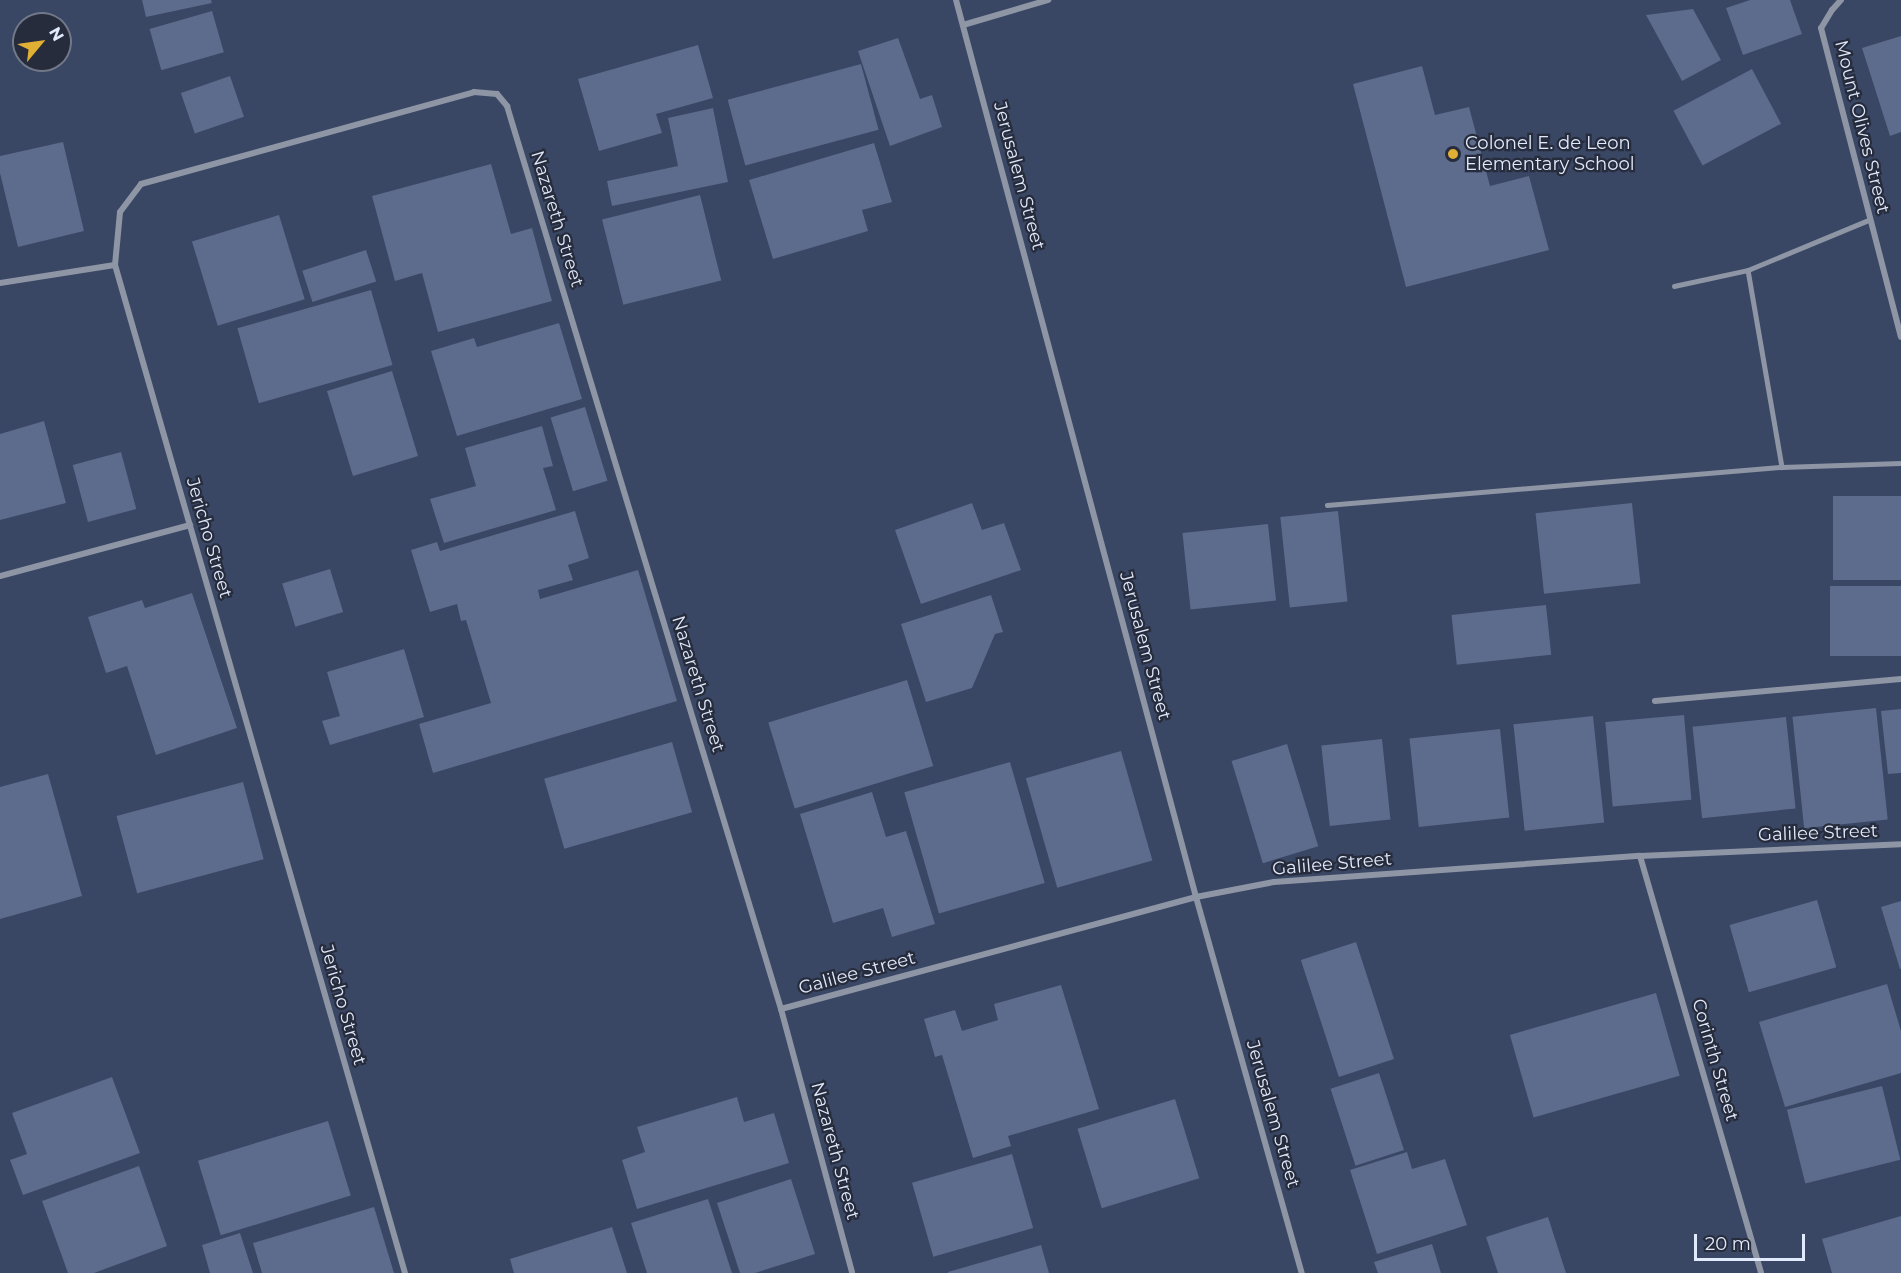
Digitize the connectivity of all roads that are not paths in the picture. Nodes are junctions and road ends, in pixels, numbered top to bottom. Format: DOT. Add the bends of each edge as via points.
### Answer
graph roads {
  1 [pos="956,0"];
  2 [pos="1048,0"];
  3 [pos="1842,0"];
  4 [pos="963,25"];
  5 [pos="507,106"];
  6 [pos="1869,220"];
  7 [pos="115,265"];
  8 [pos="1748,270"];
  9 [pos="0,283"];
  10 [pos="1674,286"];
  11 [pos="1901,337"];
  12 [pos="1901,463"];
  13 [pos="1782,467"];
  14 [pos="1327,505"];
  15 [pos="190,525"];
  16 [pos="0,576"];
  17 [pos="1901,679"];
  18 [pos="1655,701"];
  19 [pos="1901,844"];
  20 [pos="1640,856"];
  21 [pos="1196,897"];
  22 [pos="781,1009"];
  23 [pos="405,1273"];
  24 [pos="852,1273"];
  25 [pos="1302,1273"];
  26 [pos="1761,1273"];
  1 -- 4 [label="street, Jerusalem Street"];
  2 -- 4 [label="street"];
  3 -- 6 [label="street, Mount Olives Street" via="1821,28"];
  4 -- 21 [label="street, Jerusalem Street"];
  5 -- 7 [label="street, Jericho Street" via="496,94 474,92 141,184 120,212"];
  5 -- 22 [label="street, Nazareth Street"];
  6 -- 8 [label="lane"];
  6 -- 11 [label="street, Mount Olives Street"];
  7 -- 9 [label="street"];
  7 -- 15 [label="street, Jericho Street"];
  8 -- 10 [label="lane"];
  8 -- 13 [label="lane"];
  12 -- 13 [label="lane"];
  13 -- 14 [label="lane"];
  15 -- 16 [label="street"];
  15 -- 23 [label="street, Jericho Street"];
  17 -- 18 [label="street"];
  19 -- 20 [label="street, Galilee Street"];
  20 -- 21 [label="street, Galilee Street" via="1274,882"];
  20 -- 26 [label="street, Corinth Street"];
  21 -- 22 [label="street, Galilee Street"];
  21 -- 25 [label="street, Jerusalem Street"];
  22 -- 24 [label="street, Nazareth Street"];
}
